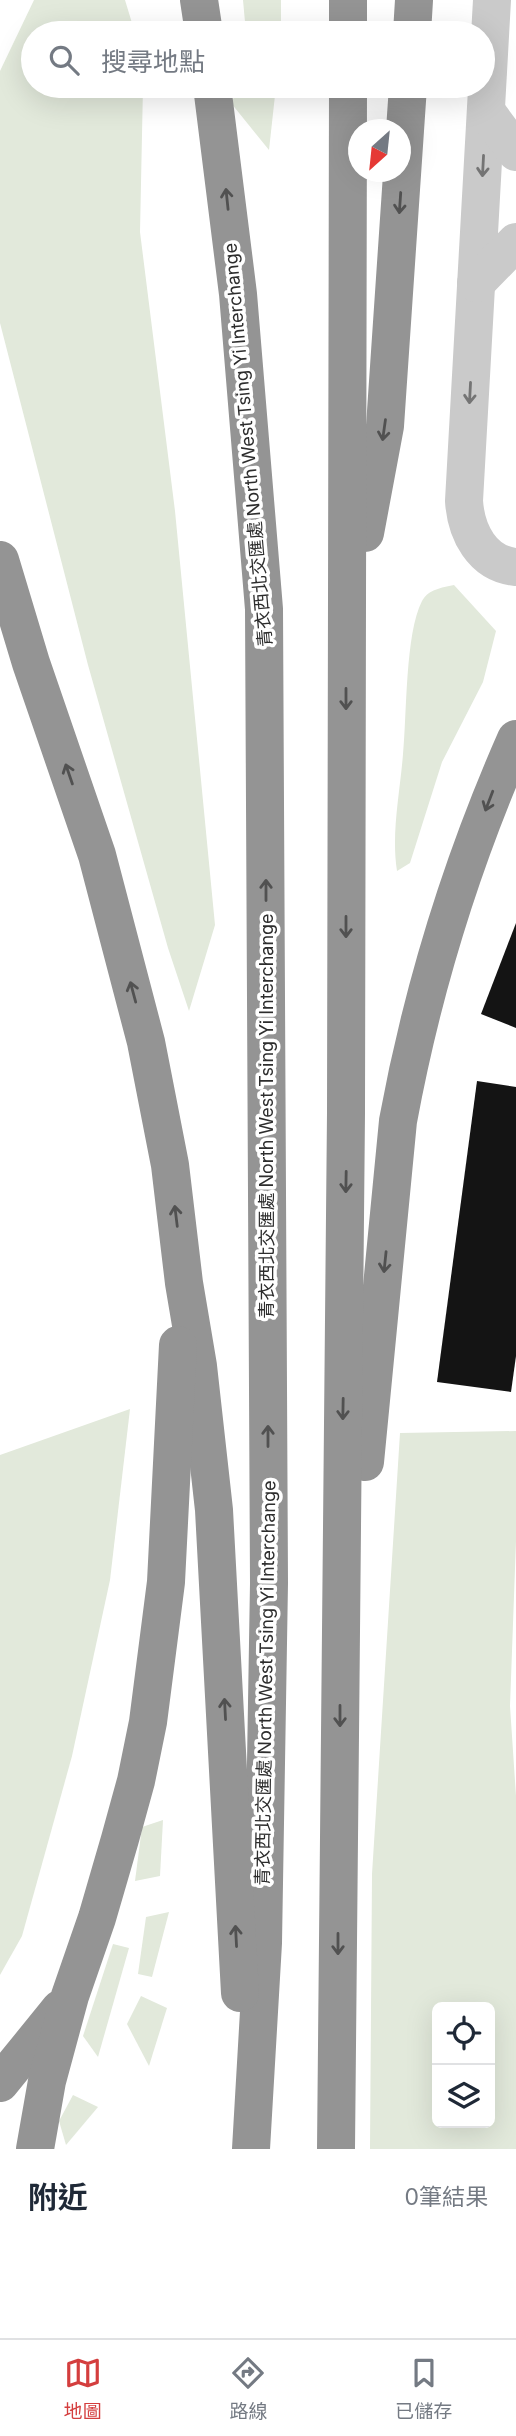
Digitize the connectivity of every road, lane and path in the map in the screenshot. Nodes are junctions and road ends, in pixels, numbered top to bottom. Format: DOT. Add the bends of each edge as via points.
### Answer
graph roads {
  1 [pos="199,0"];
  2 [pos="348,0"];
  3 [pos="414,0"];
  4 [pos="492,0"];
  5 [pos="202,21"];
  6 [pos="348,21"];
  7 [pos="413,21"];
  8 [pos="491,21"];
  9 [pos="214,98"];
  10 [pos="348,98"];
  11 [pos="407,98"];
  12 [pos="487,98"];
  13 [pos="486,111"];
  14 [pos="516,152"];
  15 [pos="516,242"];
  16 [pos="477,283"];
  17 [pos="0,560"];
  18 [pos="516,567"];
  19 [pos="346,631"];
  20 [pos="516,738"];
  21 [pos="184,1283"];
  22 [pos="340,1648"];
  23 [pos="69,1996"];
  24 [pos="0,2083"];
  25 [pos="251,2138"];
  26 [pos="35,2149"];
  27 [pos="336,2149"];
  1 -- 5 [label="highway"];
  2 -- 6 [label="highway"];
  3 -- 7 [label="highway"];
  4 -- 8 [label="lane"];
  25 -- 9 [label="highway, 青衣西北交匯處 North West Tsing Yi Interchange, one-way" via="263,1943 269,1583 264,610 238,293"];
  10 -- 19 [label="highway"];
  11 -- 19 [label="highway, one-way" via="385,426"];
  12 -- 13 [label="lane"];
  13 -- 14 [label="lane"];
  13 -- 16 [label="lane, one-way"];
  15 -- 16 [label="lane"];
  16 -- 18 [label="lane, one-way" via="465,519 481,549 493,560"];
  21 -- 17 [label="highway, one-way" via="170,1165 146,1042 97,855"];
  19 -- 22 [label="highway, one-way"];
  20 -- 22 [label="highway, one-way" via="463,873 408,1069 398,1121 360,1510"];
  21 -- 23 [label="highway" via="165,1592 148,1722 120,1839"];
  25 -- 21 [label="highway, one-way" via="236,1943 214,1510"];
  22 -- 27 [label="highway, one-way"];
  23 -- 24 [label="highway"];
  23 -- 26 [label="highway"];
}
